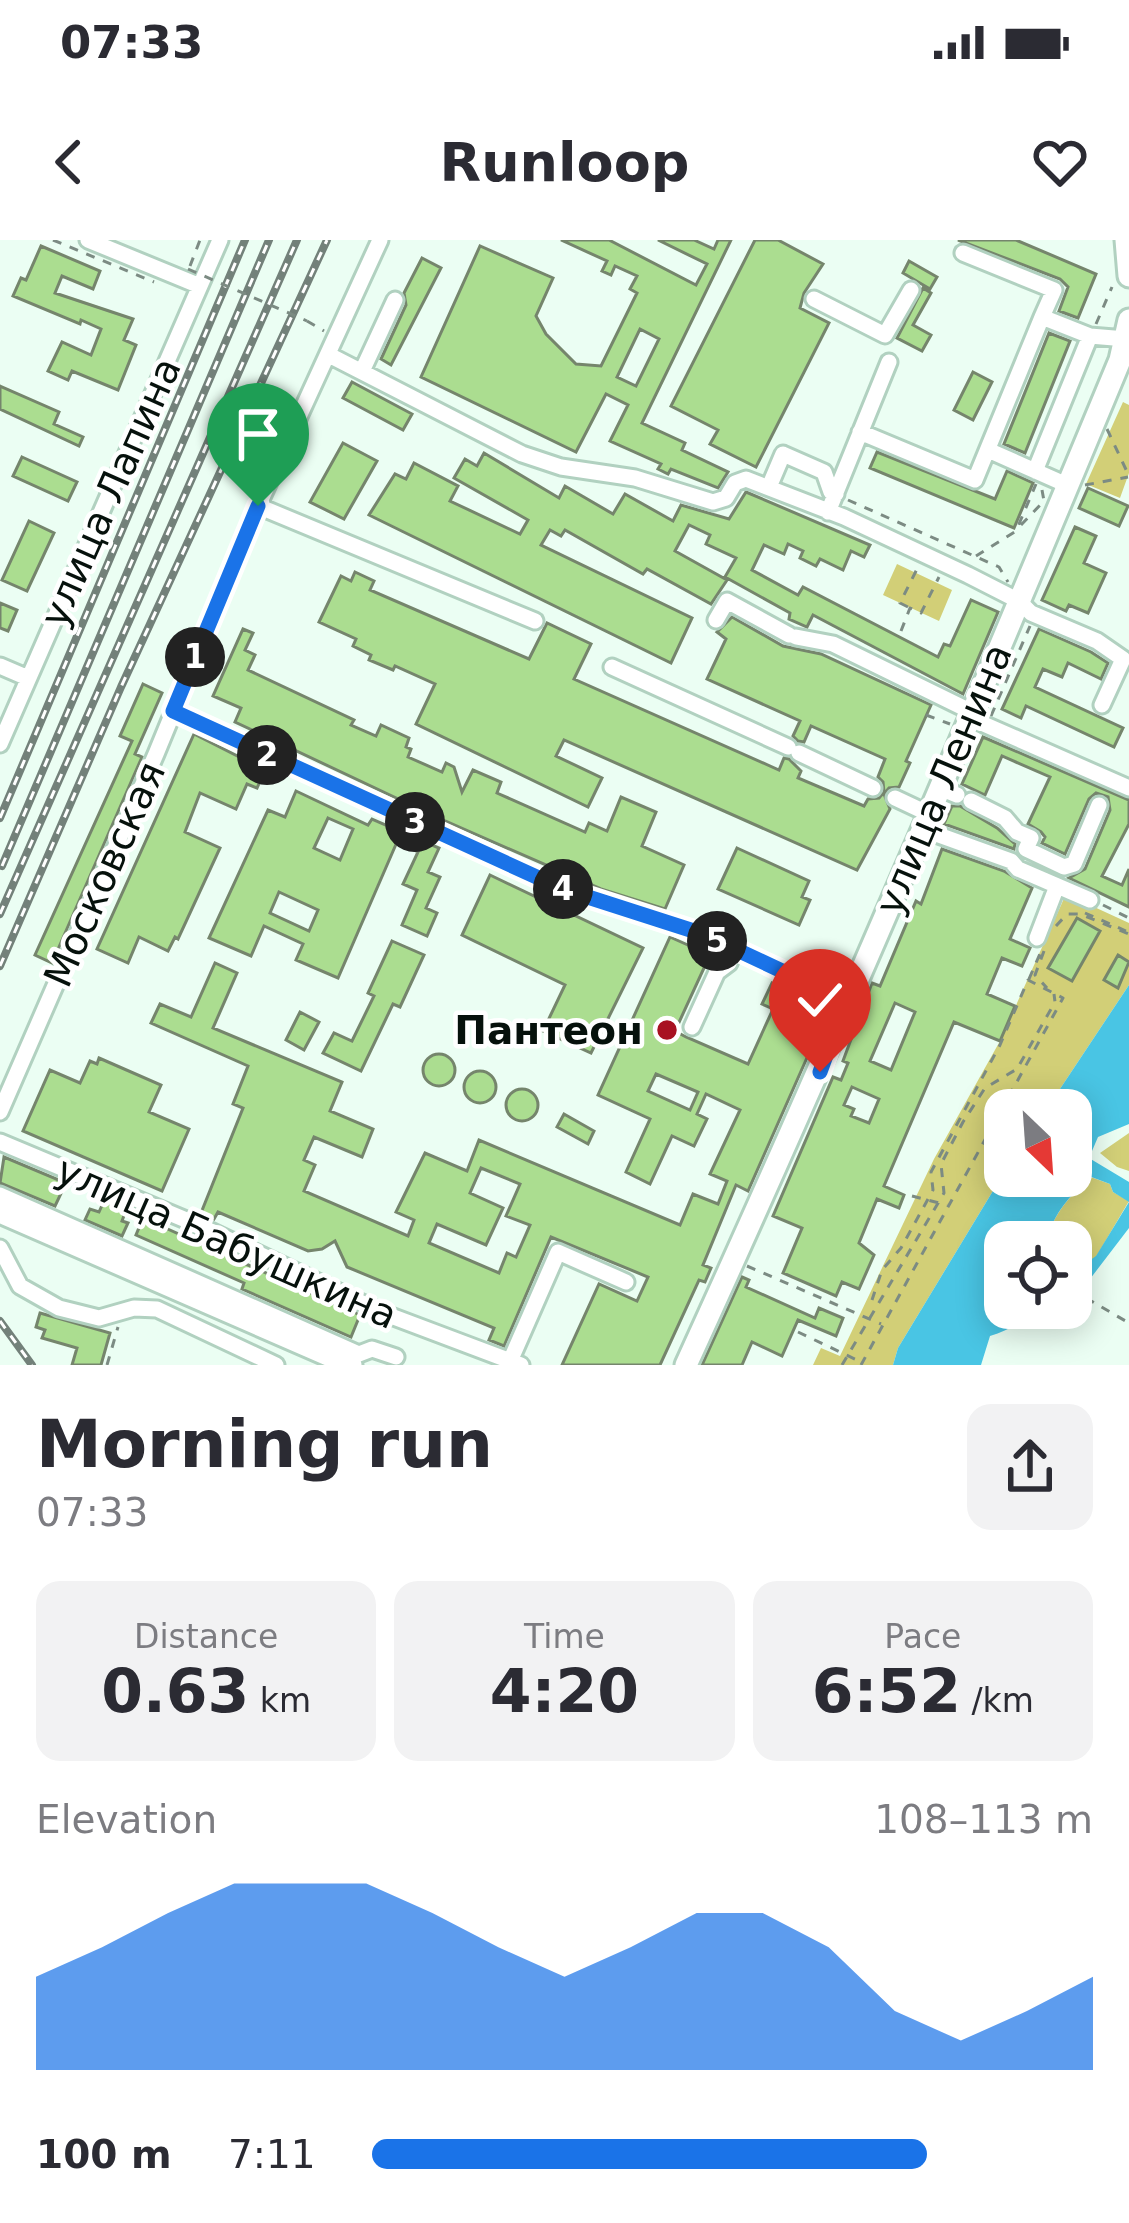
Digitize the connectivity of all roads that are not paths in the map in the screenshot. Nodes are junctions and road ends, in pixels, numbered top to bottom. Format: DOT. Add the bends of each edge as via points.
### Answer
graph roads {
  1 [pos="88,240"];
  2 [pos="220,240"];
  3 [pos="380,240"];
  4 [pos="1126,240"];
  5 [pos="963,253"];
  6 [pos="1121,282"];
  7 [pos="200,286"];
  8 [pos="910,290"];
  9 [pos="814,299"];
  10 [pos="395,300"];
  11 [pos="1042,317"];
  12 [pos="1127,330"];
  13 [pos="1090,336"];
  14 [pos="330,352"];
  15 [pos="889,362"];
  16 [pos="363,369"];
  17 [pos="860,432"];
  18 [pos="988,450"];
  19 [pos="1037,474"];
  20 [pos="1075,485"];
  21 [pos="769,487"];
  22 [pos="836,494"];
  23 [pos="258,506"];
  24 [pos="828,512"];
  25 [pos="1015,592"];
  26 [pos="716,620"];
  27 [pos="536,621"];
  28 [pos="0,666"];
  29 [pos="612,667"];
  30 [pos="28,678"];
  31 [pos="1102,705"];
  32 [pos="173,711"];
  33 [pos="972,712"];
  34 [pos="0,744"];
  35 [pos="873,788"];
  36 [pos="1129,788"];
  37 [pos="956,795"];
  38 [pos="895,798"];
  39 [pos="1099,805"];
  40 [pos="925,821"];
  41 [pos="1057,886"];
  42 [pos="1093,901"];
  43 [pos="1037,938"];
  44 [pos="735,949"];
  45 [pos="846,1001"];
  46 [pos="692,1027"];
  47 [pos="0,1112"];
  48 [pos="0,1142"];
  49 [pos="0,1196"];
  50 [pos="0,1212"];
  51 [pos="0,1248"];
  52 [pos="626,1282"];
  53 [pos="396,1357"];
  54 [pos="516,1362"];
  55 [pos="276,1365"];
  56 [pos="352,1365"];
  57 [pos="686,1365"];
  1 -- 7 [label="street"];
  2 -- 7 [label="street, улица Лапина"];
  3 -- 14 [label="street, Московская"];
  4 -- 6 [label="main road"];
  5 -- 11 [label="street" via="1054,290"];
  7 -- 30 [label="street, улица Лапина"];
  8 -- 9 [label="street" via="886,334"];
  10 -- 16 [label="street"];
  11 -- 13 [label="street"];
  11 -- 18 [label="street"];
  12 -- 13 [label="street"];
  12 -- 20 [label="main road, улица Ленина"];
  13 -- 19 [label="street"];
  14 -- 16 [label="street"];
  14 -- 23 [label="street, Московская"];
  15 -- 17 [label="street"];
  16 -- 21 [label="street" via="474,431 561,467 712,502 726,499 741,480"];
  17 -- 18 [label="street" via="975,480"];
  17 -- 22 [label="street"];
  18 -- 19 [label="street"];
  19 -- 20 [label="street"];
  20 -- 25 [label="main road, улица Ленина"];
  21 -- 22 [label="street" via="784,454 824,472"];
  21 -- 24 [label="street"];
  22 -- 24 [label="street"];
  23 -- 27 [label="street"];
  23 -- 32 [label="street, Московская"];
  24 -- 25 [label="street"];
  25 -- 31 [label="street" via="1031,613 1123,659"];
  25 -- 33 [label="main road, улица Ленина"];
  26 -- 33 [label="street" via="727,601"];
  28 -- 30 [label="street"];
  29 -- 35 [label="street"];
  30 -- 34 [label="street, улица Лапина"];
  32 -- 44 [label="street" via="563,889"];
  32 -- 47 [label="street, Московская"];
  33 -- 36 [label="street"];
  33 -- 37 [label="main road, улица Ленина"];
  37 -- 39 [label="street" via="1005,818 1031,838 1026,849 1064,867 1074,864"];
  37 -- 40 [label="main road, улица Ленина"];
  38 -- 40 [label="street"];
  40 -- 41 [label="street"];
  40 -- 45 [label="main road, улица Ленина"];
  41 -- 42 [label="street"];
  41 -- 43 [label="street"];
  44 -- 45 [label="street"];
  44 -- 46 [label="street"];
  45 -- 57 [label="main road, улица Ленина"];
  48 -- 54 [label="street, улица Бабушкина" via="383,1313"];
  49 -- 53 [label="street" via="359,1354"];
  50 -- 56 [label="main road"];
  51 -- 55 [label="street" via="20,1286 59,1307 99,1318 157,1309"];
  52 -- 54 [label="street" via="558,1252"];
}
